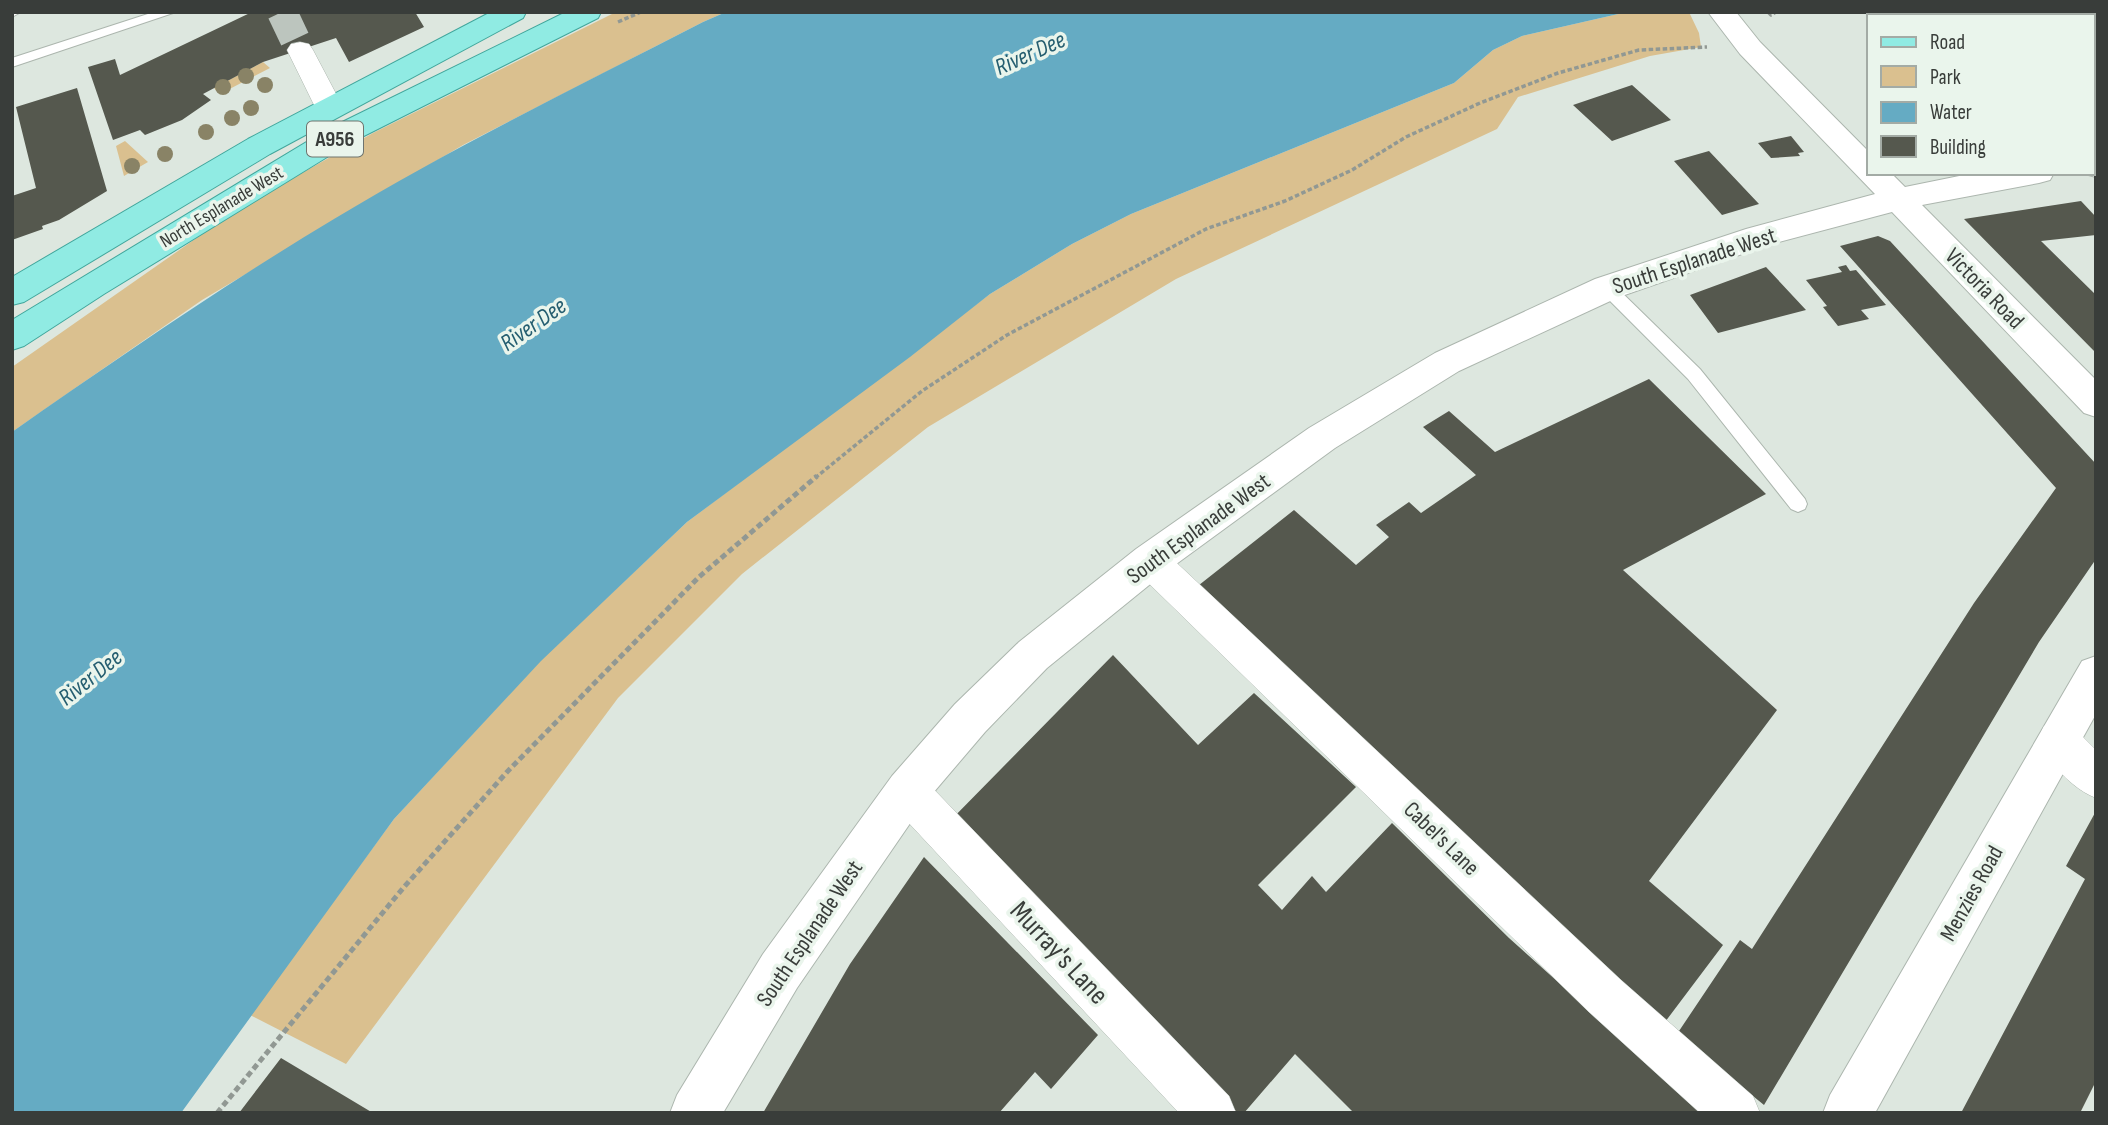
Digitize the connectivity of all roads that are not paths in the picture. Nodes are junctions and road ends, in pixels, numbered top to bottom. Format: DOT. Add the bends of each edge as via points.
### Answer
graph roads {
  1 [pos="169,12"];
  2 [pos="513,12"];
  3 [pos="588,12"];
  4 [pos="1721,12"];
  5 [pos="300,50"];
  6 [pos="12,63"];
  7 [pos="329,107"];
  8 [pos="1867,168"];
  9 [pos="1874,175"];
  10 [pos="2028,175"];
  11 [pos="1898,199"];
  12 [pos="1607,288"];
  13 [pos="12,293"];
  14 [pos="12,337"];
  15 [pos="2096,403"];
  16 [pos="1798,504"];
  17 [pos="1150,561"];
  18 [pos="2096,674"];
  19 [pos="2058,739"];
  20 [pos="2096,779"];
  21 [pos="907,790"];
  22 [pos="695,1113"];
  23 [pos="1212,1113"];
  24 [pos="1736,1113"];
  25 [pos="1848,1113"];
  1 -- 6 [label="lane"];
  2 -- 7 [label="main road, North Esplanade West / A956"];
  3 -- 14 [label="main road, North Esplanade West / A956" via="339,136"];
  4 -- 8 [label="street" via="1749,48"];
  5 -- 7 [label="street"];
  7 -- 13 [label="main road, North Esplanade West / A956" via="142,212"];
  9 -- 11 [label="street, Victoria Road"];
  10 -- 11 [label="street, South Esplanade West"];
  11 -- 12 [label="street, South Esplanade West" via="1757,237"];
  11 -- 15 [label="street, Victoria Road"];
  12 -- 16 [label="lane" via="1694,374"];
  12 -- 17 [label="street, South Esplanade West" via="1447,362 1322,438"];
  17 -- 21 [label="street, South Esplanade West" via="1033,655"];
  17 -- 24 [label="street, Cabel's Lane" via="1605,996"];
  18 -- 19 [label="street, Menzies Road"];
  19 -- 20 [label="street"];
  19 -- 25 [label="street, Menzies Road"];
  21 -- 22 [label="street, South Esplanade West" via="780,971"];
  21 -- 23 [label="street, Murray's Lane"];
}
